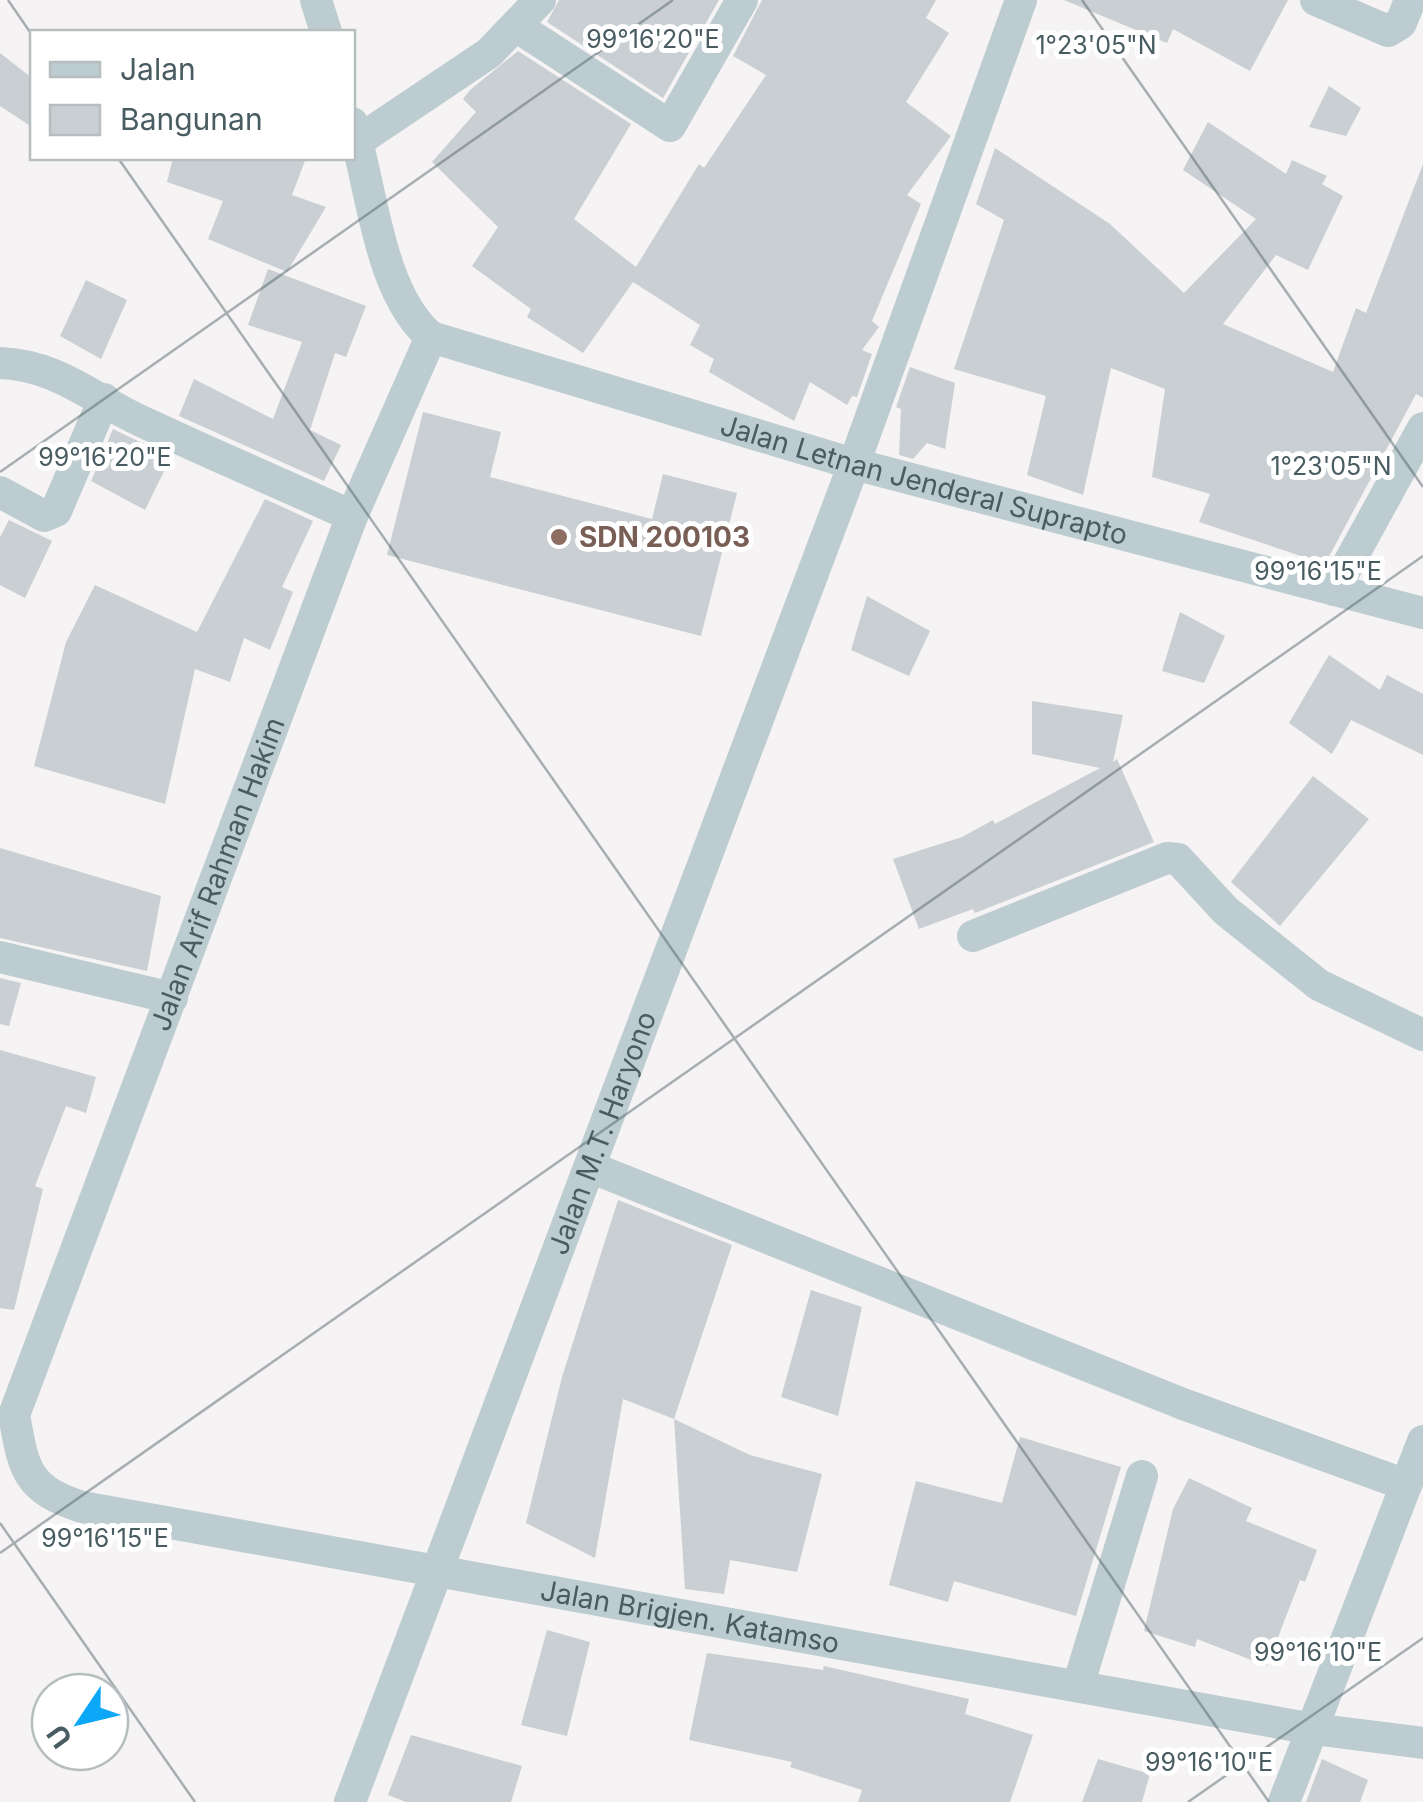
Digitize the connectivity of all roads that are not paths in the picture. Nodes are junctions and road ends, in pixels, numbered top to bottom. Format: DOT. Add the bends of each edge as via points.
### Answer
graph roads {
  1 [pos="316,0"];
  2 [pos="540,0"];
  3 [pos="742,0"];
  4 [pos="1021,0"];
  5 [pos="1316,0"];
  6 [pos="1410,0"];
  7 [pos="516,26"];
  8 [pos="325,30"];
  9 [pos="355,132"];
  10 [pos="431,337"];
  11 [pos="0,363"];
  12 [pos="104,399"];
  13 [pos="1423,428"];
  14 [pos="854,464"];
  15 [pos="0,492"];
  16 [pos="352,516"];
  17 [pos="1334,590"];
  18 [pos="1423,613"];
  19 [pos="974,936"];
  20 [pos="0,957"];
  21 [pos="172,998"];
  22 [pos="1423,1035"];
  23 [pos="590,1167"];
  24 [pos="7,1413"];
  25 [pos="1423,1441"];
  26 [pos="1142,1476"];
  27 [pos="1406,1485"];
  28 [pos="436,1568"];
  29 [pos="1078,1686"];
  30 [pos="1312,1729"];
  31 [pos="1423,1743"];
  32 [pos="350,1802"];
  33 [pos="1284,1802"];
  1 -- 8 [label="street"];
  2 -- 7 [label="street"];
  3 -- 7 [label="street" via="670,126"];
  4 -- 14 [label="street, Jalan M.T. Haryono"];
  5 -- 6 [label="street" via="1388,30 1400,23"];
  7 -- 9 [label="street" via="441,89"];
  9 -- 10 [label="street" via="395,282"];
  10 -- 14 [label="street, Jalan Letnan Jenderal Suprapto"];
  10 -- 16 [label="street, Jalan Arif Rahman Hakim"];
  11 -- 12 [label="street" via="56,373"];
  12 -- 15 [label="street" via="56,511 44,516"];
  12 -- 16 [label="street"];
  13 -- 17 [label="street"];
  14 -- 17 [label="street, Jalan Letnan Jenderal Suprapto"];
  14 -- 23 [label="street, Jalan M.T. Haryono"];
  16 -- 21 [label="street, Jalan Arif Rahman Hakim"];
  17 -- 18 [label="street, Jalan Letnan Jenderal Suprapto"];
  19 -- 22 [label="street" via="1166,858 1178,859 1226,911 1298,969 1350,1003"];
  20 -- 21 [label="street"];
  21 -- 24 [label="street, Jalan Arif Rahman Hakim"];
  23 -- 27 [label="street" via="1183,1404"];
  23 -- 28 [label="street, Jalan M.T. Haryono"];
  24 -- 28 [label="street, Jalan Brigjen. Katamso" via="24,1466 55,1498"];
  25 -- 27 [label="street"];
  26 -- 29 [label="street"];
  27 -- 30 [label="street"];
  28 -- 29 [label="street, Jalan Brigjen. Katamso"];
  28 -- 32 [label="street, Jalan M.T. Haryono"];
  29 -- 30 [label="street, Jalan Brigjen. Katamso"];
  30 -- 31 [label="street, Jalan Brigjen. Katamso"];
  30 -- 33 [label="street"];
}
